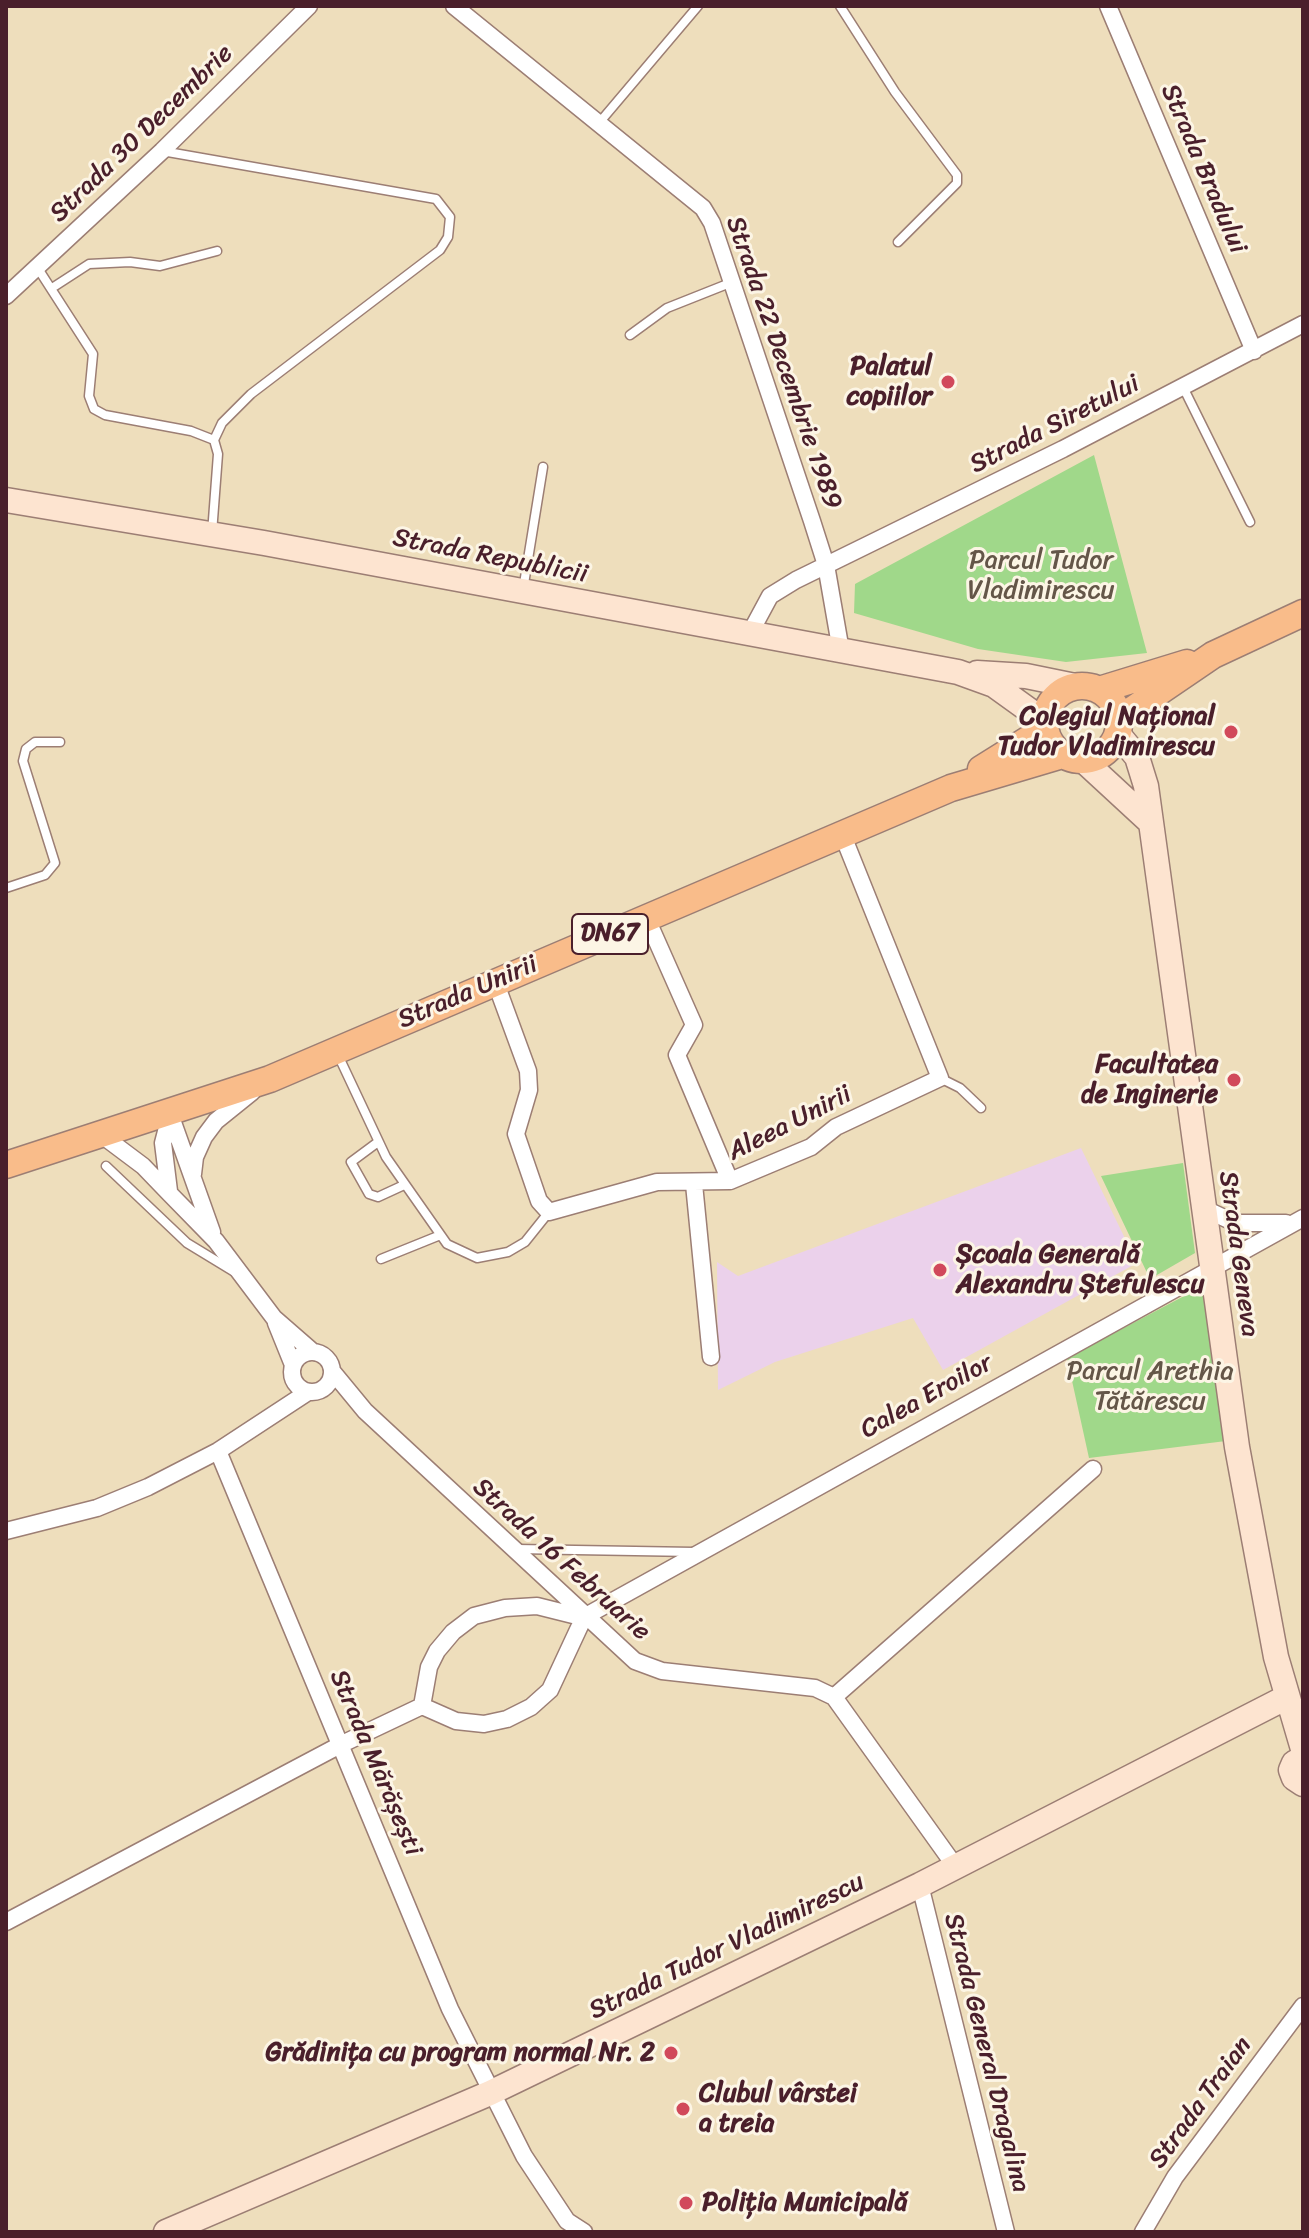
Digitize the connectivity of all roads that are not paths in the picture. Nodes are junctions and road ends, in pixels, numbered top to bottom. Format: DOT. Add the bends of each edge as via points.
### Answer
graph roads {
  1 [pos="309,6"];
  2 [pos="454,6"];
  3 [pos="698,6"];
  4 [pos="840,6"];
  5 [pos="1108,6"];
  6 [pos="599,123"];
  7 [pos="162,151"];
  8 [pos="898,242"];
  9 [pos="217,251"];
  10 [pos="37,267"];
  11 [pos="730,283"];
  12 [pos="52,288"];
  13 [pos="6,296"];
  14 [pos="1303,324"];
  15 [pos="630,335"];
  16 [pos="1254,351"];
  17 [pos="1183,387"];
  18 [pos="214,440"];
  19 [pos="543,467"];
  20 [pos="6,500"];
  21 [pos="1250,522"];
  22 [pos="212,534"];
  23 [pos="826,565"];
  24 [pos="522,591"];
  25 [pos="1303,613"];
  26 [pos="749,635"];
  27 [pos="841,651"];
  28 [pos="1213,655"];
  29 [pos="963,673"];
  30 [pos="1087,688"];
  31 [pos="1045,725"];
  32 [pos="1118,726"];
  33 [pos="60,742"];
  34 [pos="1073,758"];
  35 [pos="951,788"];
  36 [pos="1149,821"];
  37 [pos="843,836"];
  38 [pos="6,888"];
  39 [pos="647,919"];
  40 [pos="495,981"];
  41 [pos="336,1050"];
  42 [pos="940,1078"];
  43 [pos="270,1079"];
  44 [pos="981,1108"];
  45 [pos="170,1114"];
  46 [pos="103,1136"];
  47 [pos="378,1142"];
  48 [pos="6,1165"];
  49 [pos="106,1166"];
  50 [pos="192,1179"];
  51 [pos="730,1181"];
  52 [pos="694,1184"];
  53 [pos="404,1185"];
  54 [pos="169,1193"];
  55 [pos="1203,1208"];
  56 [pos="549,1212"];
  57 [pos="1299,1220"];
  58 [pos="438,1236"];
  59 [pos="216,1241"];
  60 [pos="381,1259"];
  61 [pos="1213,1268"];
  62 [pos="241,1276"];
  63 [pos="274,1318"];
  64 [pos="313,1352"];
  65 [pos="711,1357"];
  66 [pos="293,1365"];
  67 [pos="332,1371"];
  68 [pos="307,1388"];
  69 [pos="365,1411"];
  70 [pos="218,1451"];
  71 [pos="1093,1469"];
  72 [pos="6,1531"];
  73 [pos="510,1549"];
  74 [pos="695,1552"];
  75 [pos="584,1617"];
  76 [pos="1294,1694"];
  77 [pos="834,1697"];
  78 [pos="422,1706"];
  79 [pos="342,1744"];
  80 [pos="1301,1766"];
  81 [pos="955,1866"];
  82 [pos="920,1885"];
  83 [pos="6,1922"];
  84 [pos="1303,2006"];
  85 [pos="490,2093"];
  86 [pos="166,2232"];
  87 [pos="584,2232"];
  88 [pos="1006,2232"];
  89 [pos="1143,2232"];
  1 -- 7 [label="street, Strada 30 Decembrie"];
  2 -- 6 [label="street, Strada 22 Decembrie 1989"];
  3 -- 6 [label="lane"];
  4 -- 8 [label="lane" via="957,175 957,183"];
  5 -- 16 [label="street, Strada Bradului"];
  6 -- 11 [label="street, Strada 22 Decembrie 1989" via="703,208"];
  7 -- 10 [label="street, Strada 30 Decembrie"];
  7 -- 18 [label="lane" via="436,199 450,217 440,250 251,394 222,423"];
  9 -- 12 [label="lane" via="160,266 89,264"];
  10 -- 12 [label="lane"];
  10 -- 13 [label="street, Strada 30 Decembrie"];
  11 -- 15 [label="lane" via="667,308"];
  11 -- 23 [label="street, Strada 22 Decembrie 1989"];
  12 -- 18 [label="lane" via="93,354 89,396 94,409"];
  14 -- 16 [label="street, Strada Siretului"];
  16 -- 17 [label="street, Strada Siretului"];
  17 -- 21 [label="lane"];
  17 -- 23 [label="street, Strada Siretului"];
  18 -- 22 [label="lane" via="218,454"];
  19 -- 24 [label="lane"];
  20 -- 22 [label="main road, Strada Republicii"];
  22 -- 24 [label="main road, Strada Republicii"];
  23 -- 26 [label="street" via="770,596"];
  23 -- 27 [label="street, Strada 22 Decembrie 1989"];
  24 -- 26 [label="main road, Strada Republicii"];
  25 -- 28 [label="main road, Strada Unirii"];
  26 -- 27 [label="main road, Strada Republicii"];
  27 -- 29 [label="main road, Strada Republicii"];
  28 -- 30 [label="main road, Strada Unirii"];
  28 -- 32 [label="main road, Strada Unirii"];
  29 -- 30 [label="main road, Strada Republicii" via="996,672"];
  29 -- 31 [label="main road, Strada Republicii" via="1013,696"];
  30 -- 31 [label="main road, Strada Unirii" via="1054,699"];
  30 -- 32 [label="main road" via="1109,697"];
  31 -- 34 [label="main road" via="1048,739"];
  31 -- 35 [label="main road, Strada Unirii / DN67"];
  32 -- 34 [label="main road, Strada Unirii" via="1105,752"];
  32 -- 36 [label="main road, Strada Geneva" via="1143,769"];
  33 -- 38 [label="lane" via="35,742 23,761 55,863 45,875"];
  34 -- 35 [label="main road, Strada Unirii / DN67"];
  34 -- 36 [label="main road"];
  35 -- 37 [label="main road, Strada Unirii / DN67"];
  36 -- 55 [label="main road, Strada Geneva"];
  37 -- 39 [label="main road, Strada Unirii / DN67"];
  37 -- 42 [label="street"];
  39 -- 40 [label="main road, Strada Unirii / DN67"];
  39 -- 51 [label="street" via="694,1025 677,1055"];
  40 -- 41 [label="main road, Strada Unirii / DN67"];
  40 -- 56 [label="street" via="528,1071 529,1090 516,1134 539,1201"];
  41 -- 43 [label="main road, Strada Unirii / DN67"];
  41 -- 47 [label="lane"];
  42 -- 44 [label="lane"];
  42 -- 51 [label="street, Aleea Unirii" via="836,1127 811,1147"];
  43 -- 45 [label="main road, Strada Unirii / DN67"];
  43 -- 50 [label="street" via="204,1137"];
  45 -- 46 [label="main road, Strada Unirii / DN67"];
  45 -- 50 [label="street"];
  45 -- 54 [label="street" via="163,1143"];
  46 -- 48 [label="main road, Strada Unirii / DN67"];
  46 -- 54 [label="street"];
  47 -- 53 [label="lane"];
  47 -- 53 [label="lane" via="351,1162 369,1194 378,1197"];
  49 -- 62 [label="lane" via="187,1243"];
  50 -- 59 [label="street"];
  51 -- 52 [label="street, Aleea Unirii"];
  52 -- 56 [label="street, Aleea Unirii" via="657,1182"];
  52 -- 65 [label="street"];
  53 -- 58 [label="lane"];
  54 -- 59 [label="street"];
  55 -- 57 [label="street, Calea Eroilor" via="1235,1223"];
  55 -- 61 [label="main road, Strada Geneva"];
  56 -- 58 [label="lane" via="525,1242 489,1258 462,1253"];
  57 -- 61 [label="street, Calea Eroilor"];
  58 -- 60 [label="lane"];
  59 -- 62 [label="street"];
  61 -- 74 [label="street, Calea Eroilor"];
  61 -- 76 [label="main road, Strada Geneva" via="1237,1447"];
  62 -- 63 [label="street"];
  63 -- 64 [label="street"];
  63 -- 66 [label="street"];
  64 -- 66 [label="street"];
  64 -- 67 [label="street" via="326,1358"];
  66 -- 68 [label="street"];
  67 -- 68 [label="street" via="329,1383"];
  67 -- 69 [label="street, Strada 16 Februarie"];
  68 -- 69 [label="street, Strada 16 Februarie"];
  68 -- 70 [label="street"];
  69 -- 73 [label="street, Strada 16 Februarie"];
  70 -- 72 [label="street" via="97,1508"];
  70 -- 79 [label="street, Strada Mărășești"];
  71 -- 77 [label="street"];
  73 -- 74 [label="lane"];
  73 -- 75 [label="street, Strada 16 Februarie"];
  74 -- 75 [label="street, Calea Eroilor"];
  75 -- 77 [label="street, Strada 16 Februarie" via="648,1667 815,1688"];
  75 -- 78 [label="street" via="537,1606 474,1616 437,1651"];
  75 -- 78 [label="street" via="550,1690 531,1707 484,1724 456,1721"];
  76 -- 80 [label="main road, Strada Geneva"];
  76 -- 81 [label="main road, Strada Tudor Vladimirescu"];
  77 -- 81 [label="street"];
  78 -- 79 [label="street"];
  79 -- 83 [label="street"];
  79 -- 85 [label="street, Strada Mărășești" via="450,2009"];
  81 -- 82 [label="main road, Strada Tudor Vladimirescu"];
  82 -- 85 [label="main road, Strada Tudor Vladimirescu"];
  82 -- 88 [label="street, Strada General Dragalina"];
  84 -- 89 [label="street, Strada Traian" via="1175,2177"];
  85 -- 86 [label="main road, Strada Tudor Vladimirescu"];
  85 -- 87 [label="street, Strada Mărășești" via="567,2221"];
}
